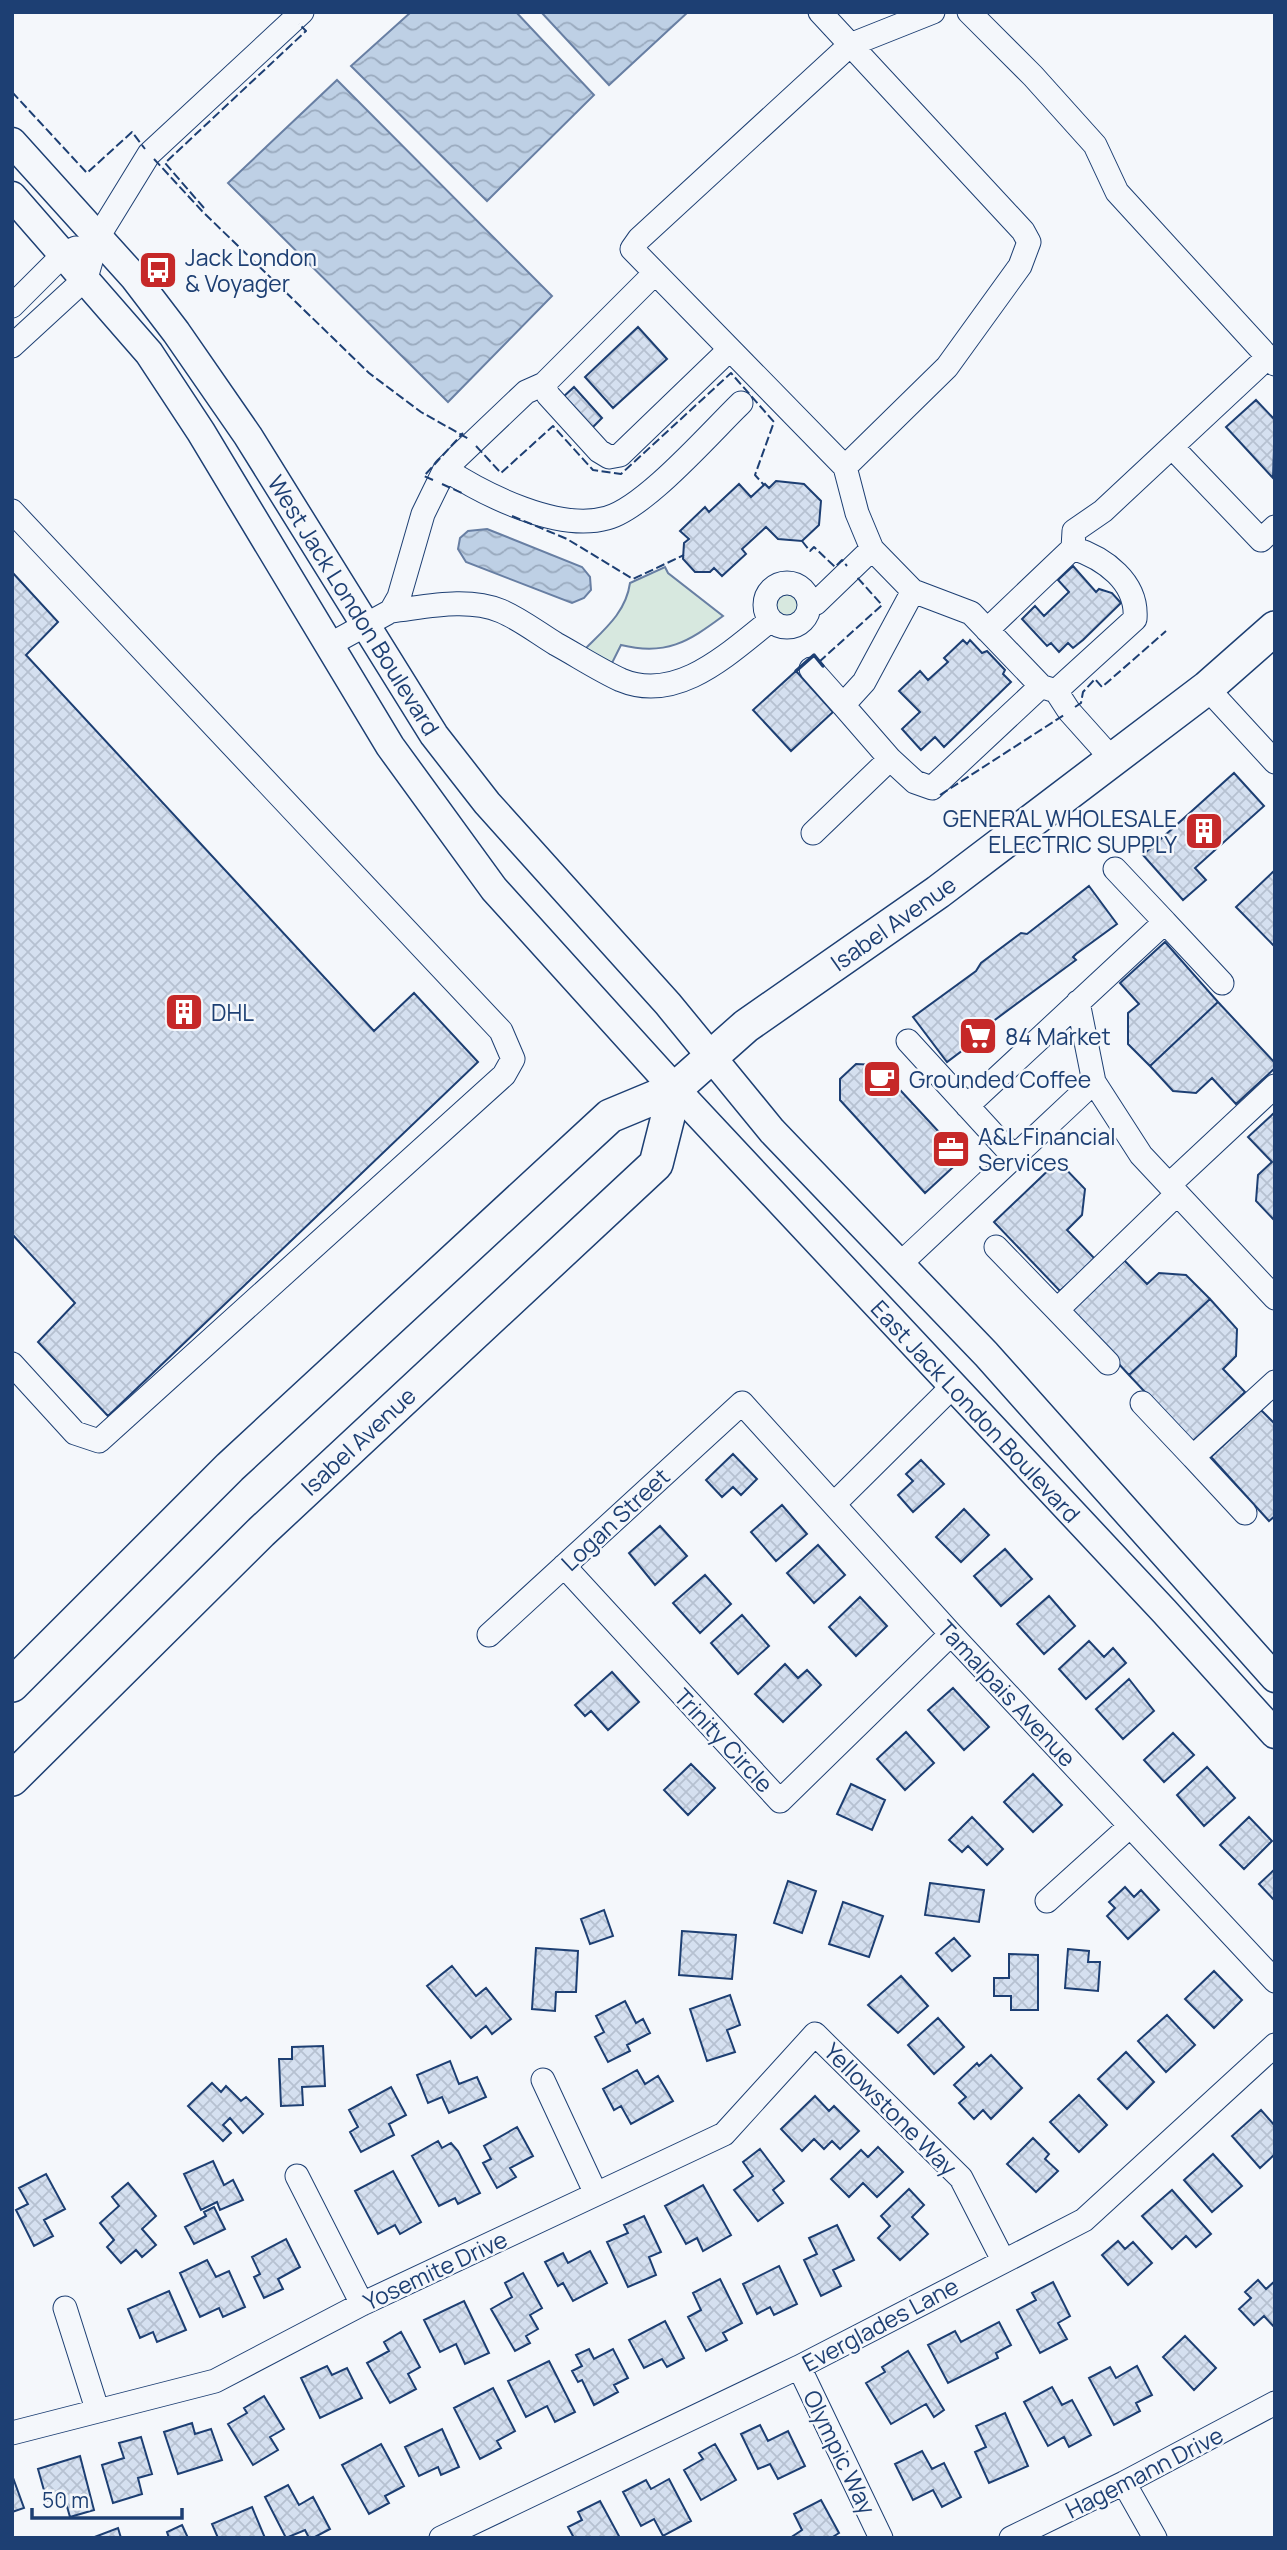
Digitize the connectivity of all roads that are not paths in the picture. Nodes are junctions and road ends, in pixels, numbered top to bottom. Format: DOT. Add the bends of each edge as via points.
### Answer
graph roads {
  1 [pos="302,12"];
  2 [pos="820,12"];
  3 [pos="933,12"];
  4 [pos="969,12"];
  5 [pos="850,45"];
  6 [pos="12,142"];
  7 [pos="12,195"];
  8 [pos="98,237"];
  9 [pos="65,253"];
  10 [pos="655,273"];
  11 [pos="86,278"];
  12 [pos="12,306"];
  13 [pos="12,346"];
  14 [pos="729,349"];
  15 [pos="1271,361"];
  16 [pos="544,384"];
  17 [pos="741,403"];
  18 [pos="1172,447"];
  19 [pos="845,467"];
  20 [pos="445,469"];
  21 [pos="12,511"];
  22 [pos="1275,527"];
  23 [pos="1073,548"];
  24 [pos="872,549"];
  25 [pos="914,591"];
  26 [pos="809,603"];
  27 [pos="390,611"];
  28 [pos="771,620"];
  29 [pos="365,625"];
  30 [pos="1275,628"];
  31 [pos="987,630"];
  32 [pos="329,645"];
  33 [pos="811,669"];
  34 [pos="1207,688"];
  35 [pos="1048,689"];
  36 [pos="843,705"];
  37 [pos="890,759"];
  38 [pos="1112,760"];
  39 [pos="1275,762"];
  40 [pos="813,833"];
  41 [pos="1115,869"];
  42 [pos="1165,922"];
  43 [pos="1222,984"];
  44 [pos="1078,1002"];
  45 [pos="908,1041"];
  46 [pos="711,1058"];
  47 [pos="1094,1082"];
  48 [pos="1275,1086"];
  49 [pos="676,1089"];
  50 [pos="967,1106"];
  51 [pos="1014,1157"];
  52 [pos="1173,1189"];
  53 [pos="996,1247"];
  54 [pos="900,1264"];
  55 [pos="1275,1298"];
  56 [pos="1057,1310"];
  57 [pos="1108,1363"];
  58 [pos="12,1364"];
  59 [pos="1275,1382"];
  60 [pos="952,1387"];
  61 [pos="742,1403"];
  62 [pos="1142,1403"];
  63 [pos="1194,1457"];
  64 [pos="835,1503"];
  65 [pos="1245,1513"];
  66 [pos="564,1566"];
  67 [pos="951,1634"];
  68 [pos="489,1635"];
  69 [pos="1275,1678"];
  70 [pos="12,1685"];
  71 [pos="1274,1734"];
  72 [pos="12,1779"];
  73 [pos="1130,1826"];
  74 [pos="1048,1901"];
  75 [pos="1275,1981"];
  76 [pos="815,2034"];
  77 [pos="1275,2045"];
  78 [pos="543,2080"];
  79 [pos="297,2176"];
  80 [pos="596,2194"];
  81 [pos="1003,2260"];
  82 [pos="362,2304"];
  83 [pos="65,2308"];
  84 [pos="799,2367"];
  85 [pos="97,2409"];
  86 [pos="1272,2412"];
  87 [pos="12,2433"];
  88 [pos="1124,2483"];
  89 [pos="441,2538"];
  90 [pos="881,2538"];
  91 [pos="1011,2538"];
  92 [pos="1155,2538"];
  1 -- 8 [label="street" via="149,154"];
  2 -- 5 [label="street"];
  3 -- 5 [label="street"];
  4 -- 15 [label="street" via="1095,145 1117,192"];
  5 -- 10 [label="street" via="639,239 632,249"];
  5 -- 19 [label="street" via="1029,242 1020,266 947,367"];
  6 -- 8 [label="main road, West Jack London Boulevard"];
  7 -- 9 [label="main road, West Jack London Boulevard"];
  8 -- 9 [label="street"];
  8 -- 11 [label="street"];
  8 -- 29 [label="main road, West Jack London Boulevard" via="176,332 241,426"];
  9 -- 11 [label="main road, West Jack London Boulevard"];
  9 -- 12 [label="street"];
  10 -- 14 [label="street"];
  10 -- 16 [label="street"];
  11 -- 13 [label="street"];
  11 -- 32 [label="main road, West Jack London Boulevard" via="149,353"];
  14 -- 16 [label="street" via="620,455 609,457 599,451 548,395"];
  14 -- 19 [label="street"];
  15 -- 18 [label="street"];
  16 -- 20 [label="street" via="526,392"];
  17 -- 20 [label="street" via="640,499 608,518 578,522 519,507"];
  18 -- 22 [label="street" via="1261,540"];
  18 -- 23 [label="street" via="1103,511 1073,531"];
  19 -- 24 [label="street"];
  20 -- 27 [label="street" via="423,514 399,597"];
  21 -- 58 [label="street" via="502,1031 513,1059 504,1075 99,1441 75,1433"];
  23 -- 31 [label="street"];
  23 -- 35 [label="street" via="1098,556 1133,592 1135,619"];
  24 -- 25 [label="street"];
  24 -- 26 [label="street" via="816,603"];
  25 -- 31 [label="street" via="971,612"];
  25 -- 36 [label="street" via="864,682"];
  26 -- 28 [label="street" via="807,615 797,625 782,627"];
  26 -- 28 [label="street" via="801,588 781,584 766,598"];
  27 -- 28 [label="street" via="456,604 501,611 598,668 645,686 670,685 709,668"];
  27 -- 29 [label="street"];
  29 -- 32 [label="street"];
  29 -- 46 [label="main road, West Jack London Boulevard" via="434,735 487,803"];
  30 -- 34 [label="highway, Isabel Avenue"];
  31 -- 35 [label="street"];
  32 -- 49 [label="main road, West Jack London Boulevard" via="390,746 494,889"];
  33 -- 36 [label="street"];
  34 -- 38 [label="highway, Isabel Avenue"];
  34 -- 39 [label="street"];
  35 -- 37 [label="street" via="932,788 915,782"];
  35 -- 38 [label="street"];
  36 -- 37 [label="street"];
  37 -- 40 [label="street"];
  38 -- 46 [label="highway, Isabel Avenue" via="938,892 746,1026"];
  41 -- 42 [label="street"];
  42 -- 43 [label="street"];
  42 -- 44 [label="street"];
  44 -- 47 [label="street"];
  44 -- 50 [label="street"];
  45 -- 50 [label="street"];
  46 -- 49 [label="highway, Isabel Avenue"];
  46 -- 54 [label="main road, East Jack London Boulevard" via="772,1131"];
  47 -- 51 [label="street"];
  47 -- 52 [label="street" via="1141,1155"];
  48 -- 52 [label="street"];
  49 -- 60 [label="main road, East Jack London Boulevard"];
  49 -- 70 [label="highway, Isabel Avenue" via="610,1116 230,1467"];
  49 -- 72 [label="highway, Isabel Avenue" via="656,1164 261,1532"];
  50 -- 51 [label="street"];
  51 -- 54 [label="street"];
  52 -- 55 [label="street"];
  52 -- 56 [label="street"];
  53 -- 56 [label="street"];
  54 -- 69 [label="main road, East Jack London Boulevard"];
  56 -- 57 [label="street"];
  59 -- 63 [label="street"];
  60 -- 64 [label="street"];
  60 -- 71 [label="main road, East Jack London Boulevard"];
  61 -- 64 [label="street, Tamalpais Avenue"];
  61 -- 66 [label="street, Logan Street"];
  62 -- 63 [label="street"];
  63 -- 65 [label="street"];
  64 -- 67 [label="street, Tamalpais Avenue"];
  66 -- 67 [label="street, Trinity Circle" via="780,1801"];
  66 -- 68 [label="street, Logan Street"];
  67 -- 73 [label="street, Tamalpais Avenue"];
  73 -- 74 [label="street"];
  73 -- 75 [label="street, Tamalpais Avenue"];
  76 -- 80 [label="street, Yosemite Drive" via="724,2134"];
  76 -- 81 [label="street, Yellowstone Way" via="961,2178"];
  77 -- 81 [label="street, Everglades Lane" via="1084,2220"];
  78 -- 80 [label="street"];
  79 -- 82 [label="street"];
  80 -- 82 [label="street, Yosemite Drive"];
  81 -- 84 [label="street, Everglades Lane"];
  82 -- 85 [label="street, Yosemite Drive" via="215,2381"];
  83 -- 85 [label="street"];
  84 -- 89 [label="street, Everglades Lane"];
  84 -- 90 [label="street, Olympic Way"];
  85 -- 87 [label="street, Yosemite Drive"];
  86 -- 88 [label="street, Hagemann Drive"];
  88 -- 91 [label="street, Hagemann Drive"];
  88 -- 92 [label="street"];
}
